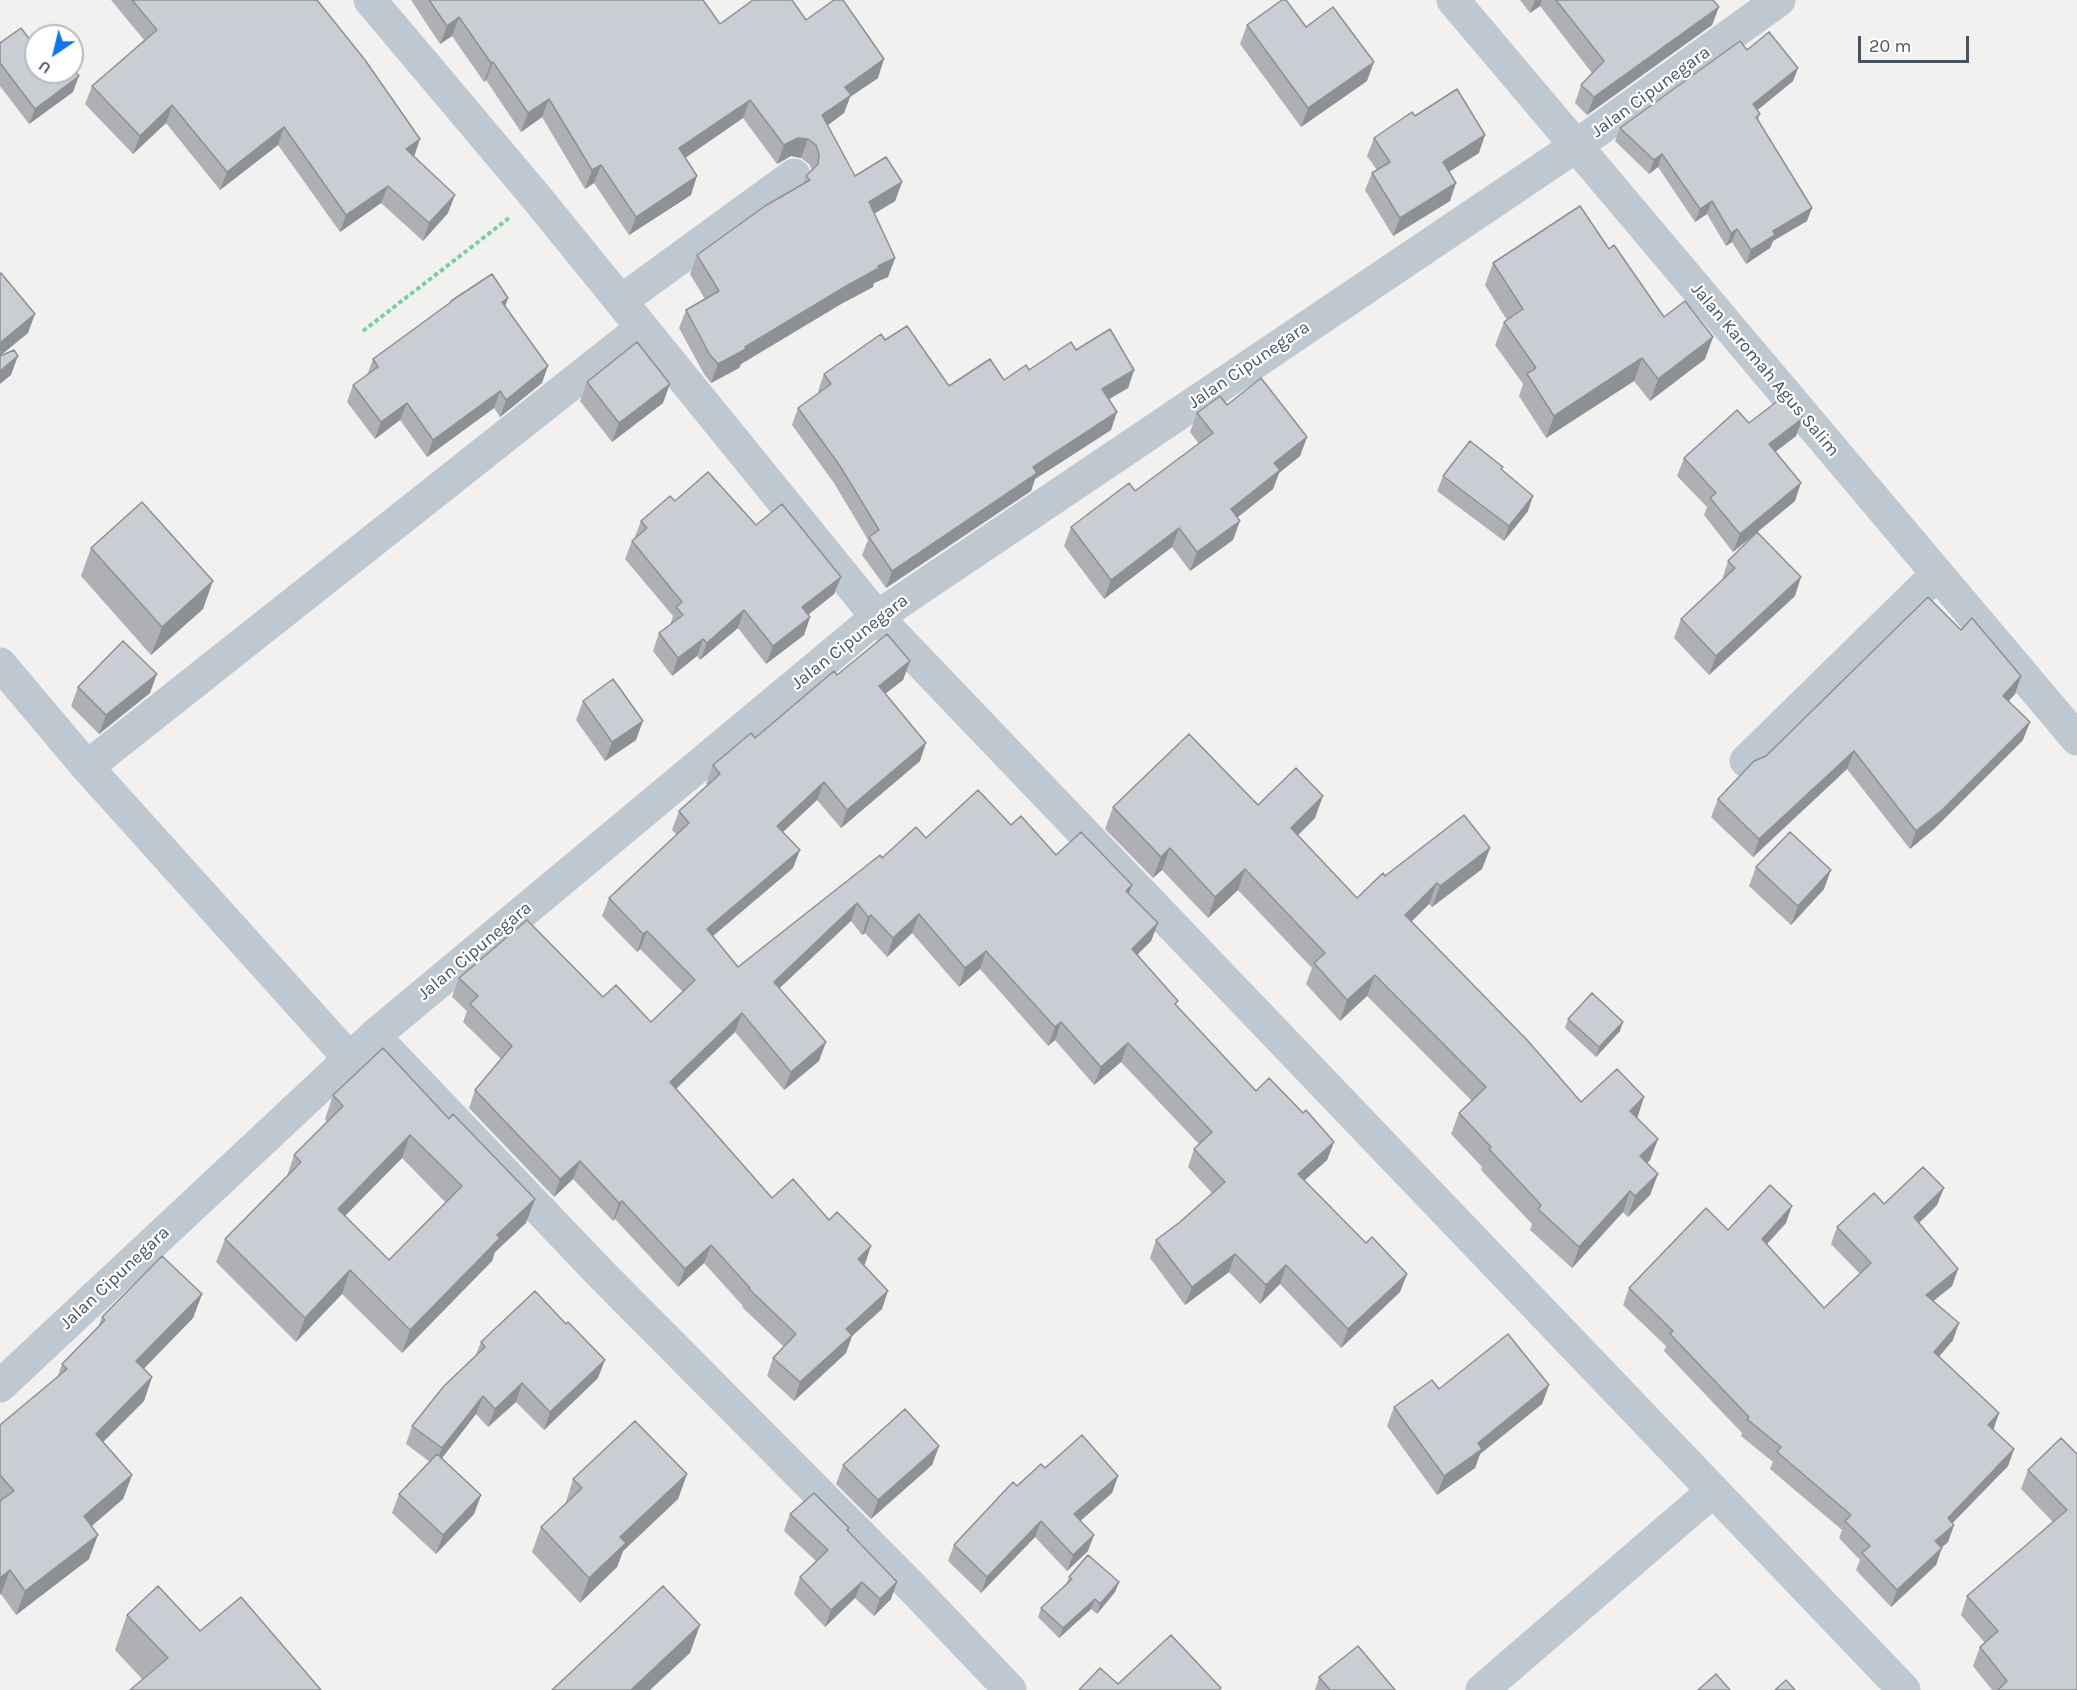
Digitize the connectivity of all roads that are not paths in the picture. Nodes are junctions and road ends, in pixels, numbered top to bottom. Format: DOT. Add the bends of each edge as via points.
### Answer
graph roads {
  1 [pos="370,0"];
  2 [pos="1453,0"];
  3 [pos="1779,0"];
  4 [pos="1576,146"];
  5 [pos="794,175"];
  6 [pos="621,301"];
  7 [pos="642,328"];
  8 [pos="1937,574"];
  9 [pos="877,617"];
  10 [pos="0,664"];
  11 [pos="2077,739"];
  12 [pos="1746,761"];
  13 [pos="87,767"];
  14 [pos="374,1036"];
  15 [pos="349,1058"];
  16 [pos="0,1386"];
  17 [pos="1713,1491"];
  18 [pos="1006,1689"];
  19 [pos="1482,1690"];
  20 [pos="1904,1690"];
  1 -- 6 [label="street"];
  2 -- 4 [label="street, Jalan Karomah Agus Salim"];
  3 -- 4 [label="street, Jalan Cipunegara"];
  4 -- 8 [label="street, Jalan Karomah Agus Salim"];
  4 -- 9 [label="street, Jalan Cipunegara"];
  5 -- 6 [label="street"];
  6 -- 7 [label="street"];
  7 -- 9 [label="street"];
  7 -- 13 [label="street"];
  8 -- 11 [label="street, Jalan Karomah Agus Salim"];
  8 -- 12 [label="street"];
  9 -- 14 [label="street, Jalan Cipunegara"];
  9 -- 17 [label="street"];
  10 -- 13 [label="street"];
  13 -- 15 [label="street"];
  14 -- 15 [label="street, Jalan Cipunegara"];
  14 -- 18 [label="street" via="603,1276 911,1586"];
  15 -- 16 [label="street, Jalan Cipunegara"];
  17 -- 19 [label="street"];
  17 -- 20 [label="street"];
}
